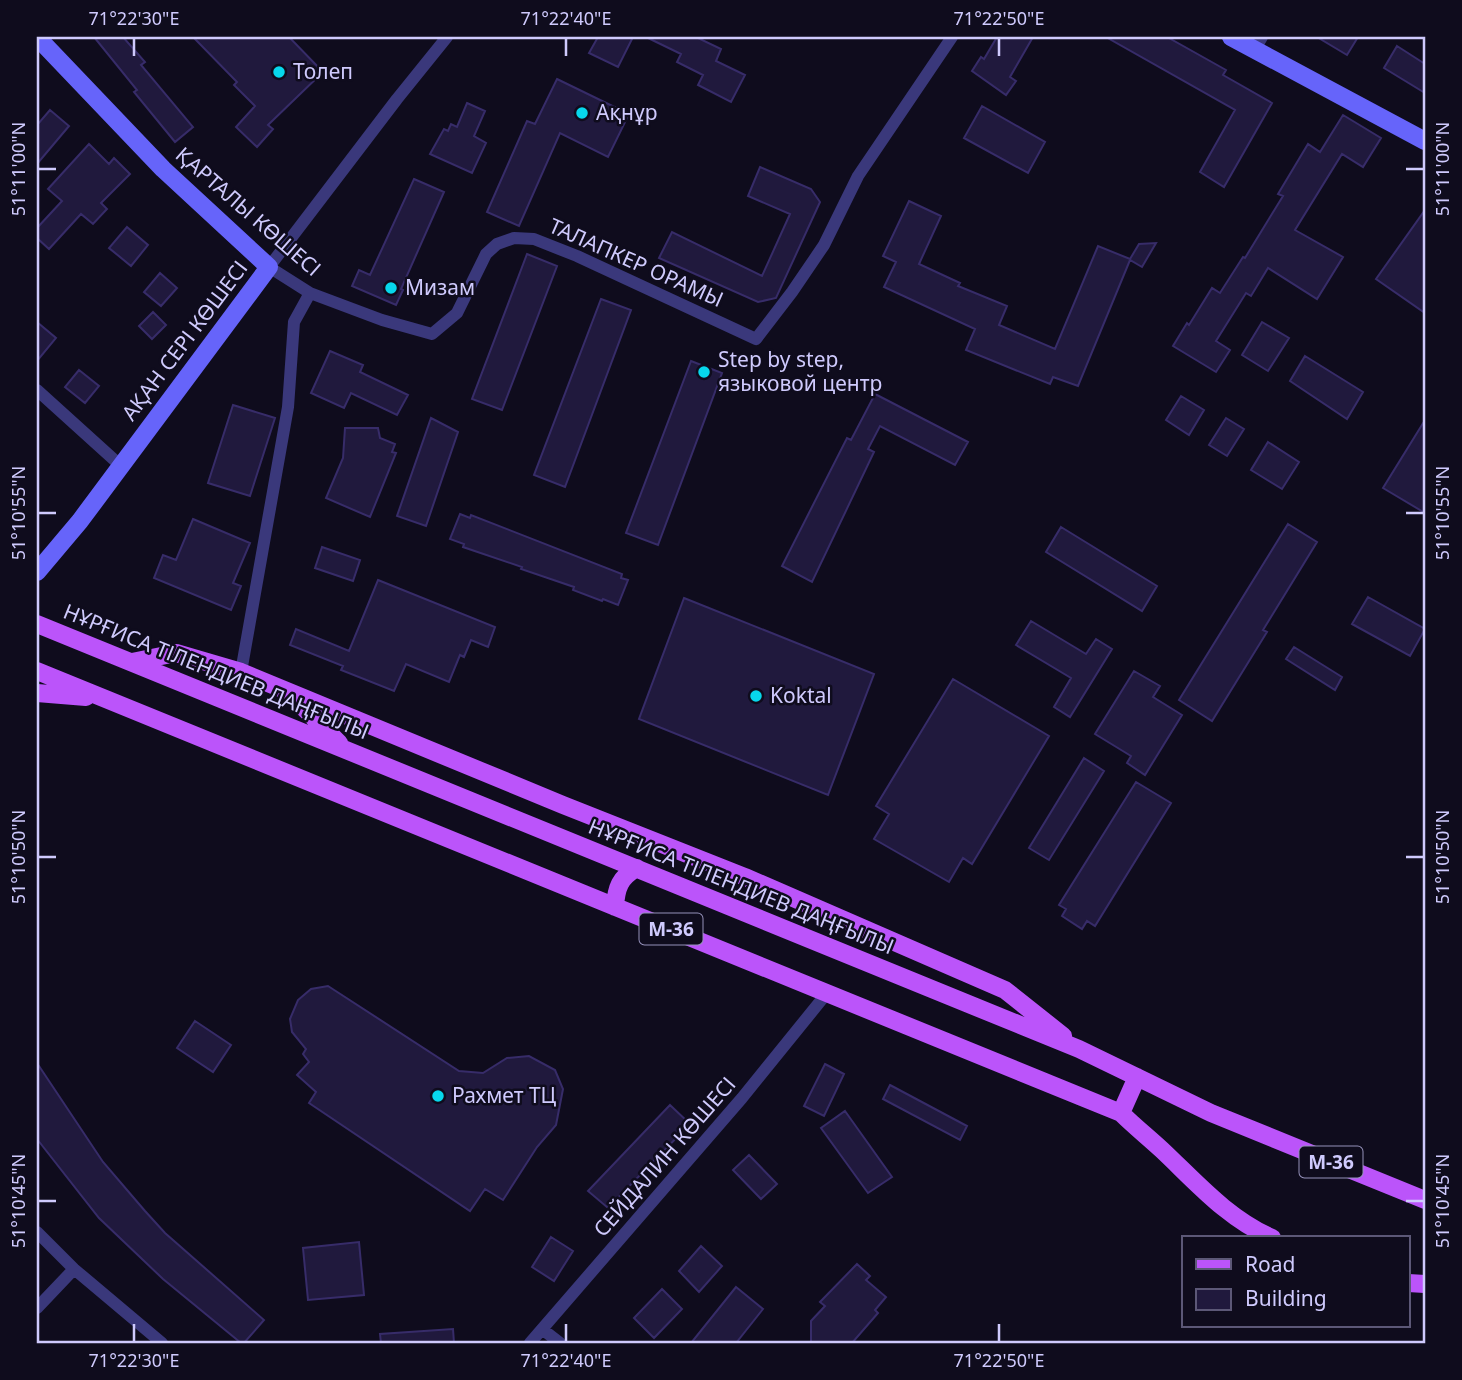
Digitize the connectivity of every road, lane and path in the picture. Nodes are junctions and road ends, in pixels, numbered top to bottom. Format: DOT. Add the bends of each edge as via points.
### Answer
graph roads {
  1 [pos="37,37"];
  2 [pos="447,37"];
  3 [pos="952,37"];
  4 [pos="1231,37"];
  5 [pos="1258,43"];
  6 [pos="1425,141"];
  7 [pos="269,267"];
  8 [pos="310,293"];
  9 [pos="37,390"];
  10 [pos="121,466"];
  11 [pos="37,572"];
  12 [pos="37,624"];
  13 [pos="132,662"];
  14 [pos="37,671"];
  15 [pos="241,672"];
  16 [pos="288,691"];
  17 [pos="37,693"];
  18 [pos="108,700"];
  19 [pos="344,748"];
  20 [pos="637,869"];
  21 [pos="615,907"];
  22 [pos="827,993"];
  23 [pos="1079,1049"];
  24 [pos="1137,1077"];
  25 [pos="1121,1113"];
  26 [pos="1425,1199"];
  27 [pos="37,1232"];
  28 [pos="1267,1236"];
  29 [pos="74,1269"];
  30 [pos="37,1308"];
  31 [pos="542,1329"];
  32 [pos="162,1343"];
  33 [pos="530,1343"];
  34 [pos="560,1343"];
  1 -- 7 [label="street, ҚАРТАЛЫ КӨШЕСІ" via="163,169"];
  2 -- 7 [label="street, АҚАН СЕРІ КӨШЕСІ"];
  3 -- 8 [label="street, ТАЛАПКЕР ОРАМЫ" via="858,176 824,244 756,339 534,239 514,238 496,244 486,254 457,313 432,334"];
  4 -- 5 [label="street"];
  5 -- 6 [label="street"];
  7 -- 8 [label="street, ҚАРТАЛЫ КӨШЕСІ"];
  7 -- 10 [label="street, АҚАН СЕРІ КӨШЕСІ"];
  8 -- 15 [label="street, ҚАРТАЛЫ КӨШЕСІ" via="294,322 288,407"];
  9 -- 10 [label="street"];
  10 -- 11 [label="street, АҚАН СЕРІ КӨШЕСІ"];
  12 -- 13 [label="main road, НҰРҒИСА ТІЛЕНДИЕВ ДАҢҒЫЛЫ / M-36"];
  13 -- 15 [label="main road" via="176,653"];
  13 -- 19 [label="main road, НҰРҒИСА ТІЛЕНДИЕВ ДАҢҒЫЛЫ / M-36"];
  14 -- 18 [label="main road, M-36"];
  15 -- 16 [label="main road"];
  16 -- 19 [label="main road"];
  16 -- 23 [label="main road" via="745,877 1005,990"];
  17 -- 18 [label="main road"];
  18 -- 21 [label="main road, M-36"];
  19 -- 20 [label="main road, НҰРҒИСА ТІЛЕНДИЕВ ДАҢҒЫЛЫ / M-36"];
  20 -- 21 [label="main road" via="619,882"];
  20 -- 23 [label="main road, НҰРҒИСА ТІЛЕНДИЕВ ДАҢҒЫЛЫ / M-36"];
  21 -- 22 [label="main road, M-36"];
  22 -- 25 [label="main road, M-36"];
  22 -- 31 [label="street, СЕЙДАЛИН КӨШЕСІ"];
  23 -- 24 [label="main road, НҰРҒИСА ТІЛЕНДИЕВ ДАҢҒЫЛЫ / M-36"];
  24 -- 25 [label="main road"];
  24 -- 26 [label="main road, НҰРҒИСА ТІЛЕНДИЕВ ДАҢҒЫЛЫ / M-36" via="1211,1113"];
  25 -- 28 [label="main road, M-36" via="1208,1196"];
  27 -- 29 [label="street"];
  29 -- 30 [label="street"];
  29 -- 32 [label="street"];
  31 -- 33 [label="street, СЕЙДАЛИН КӨШЕСІ"];
  31 -- 34 [label="street"];
}
